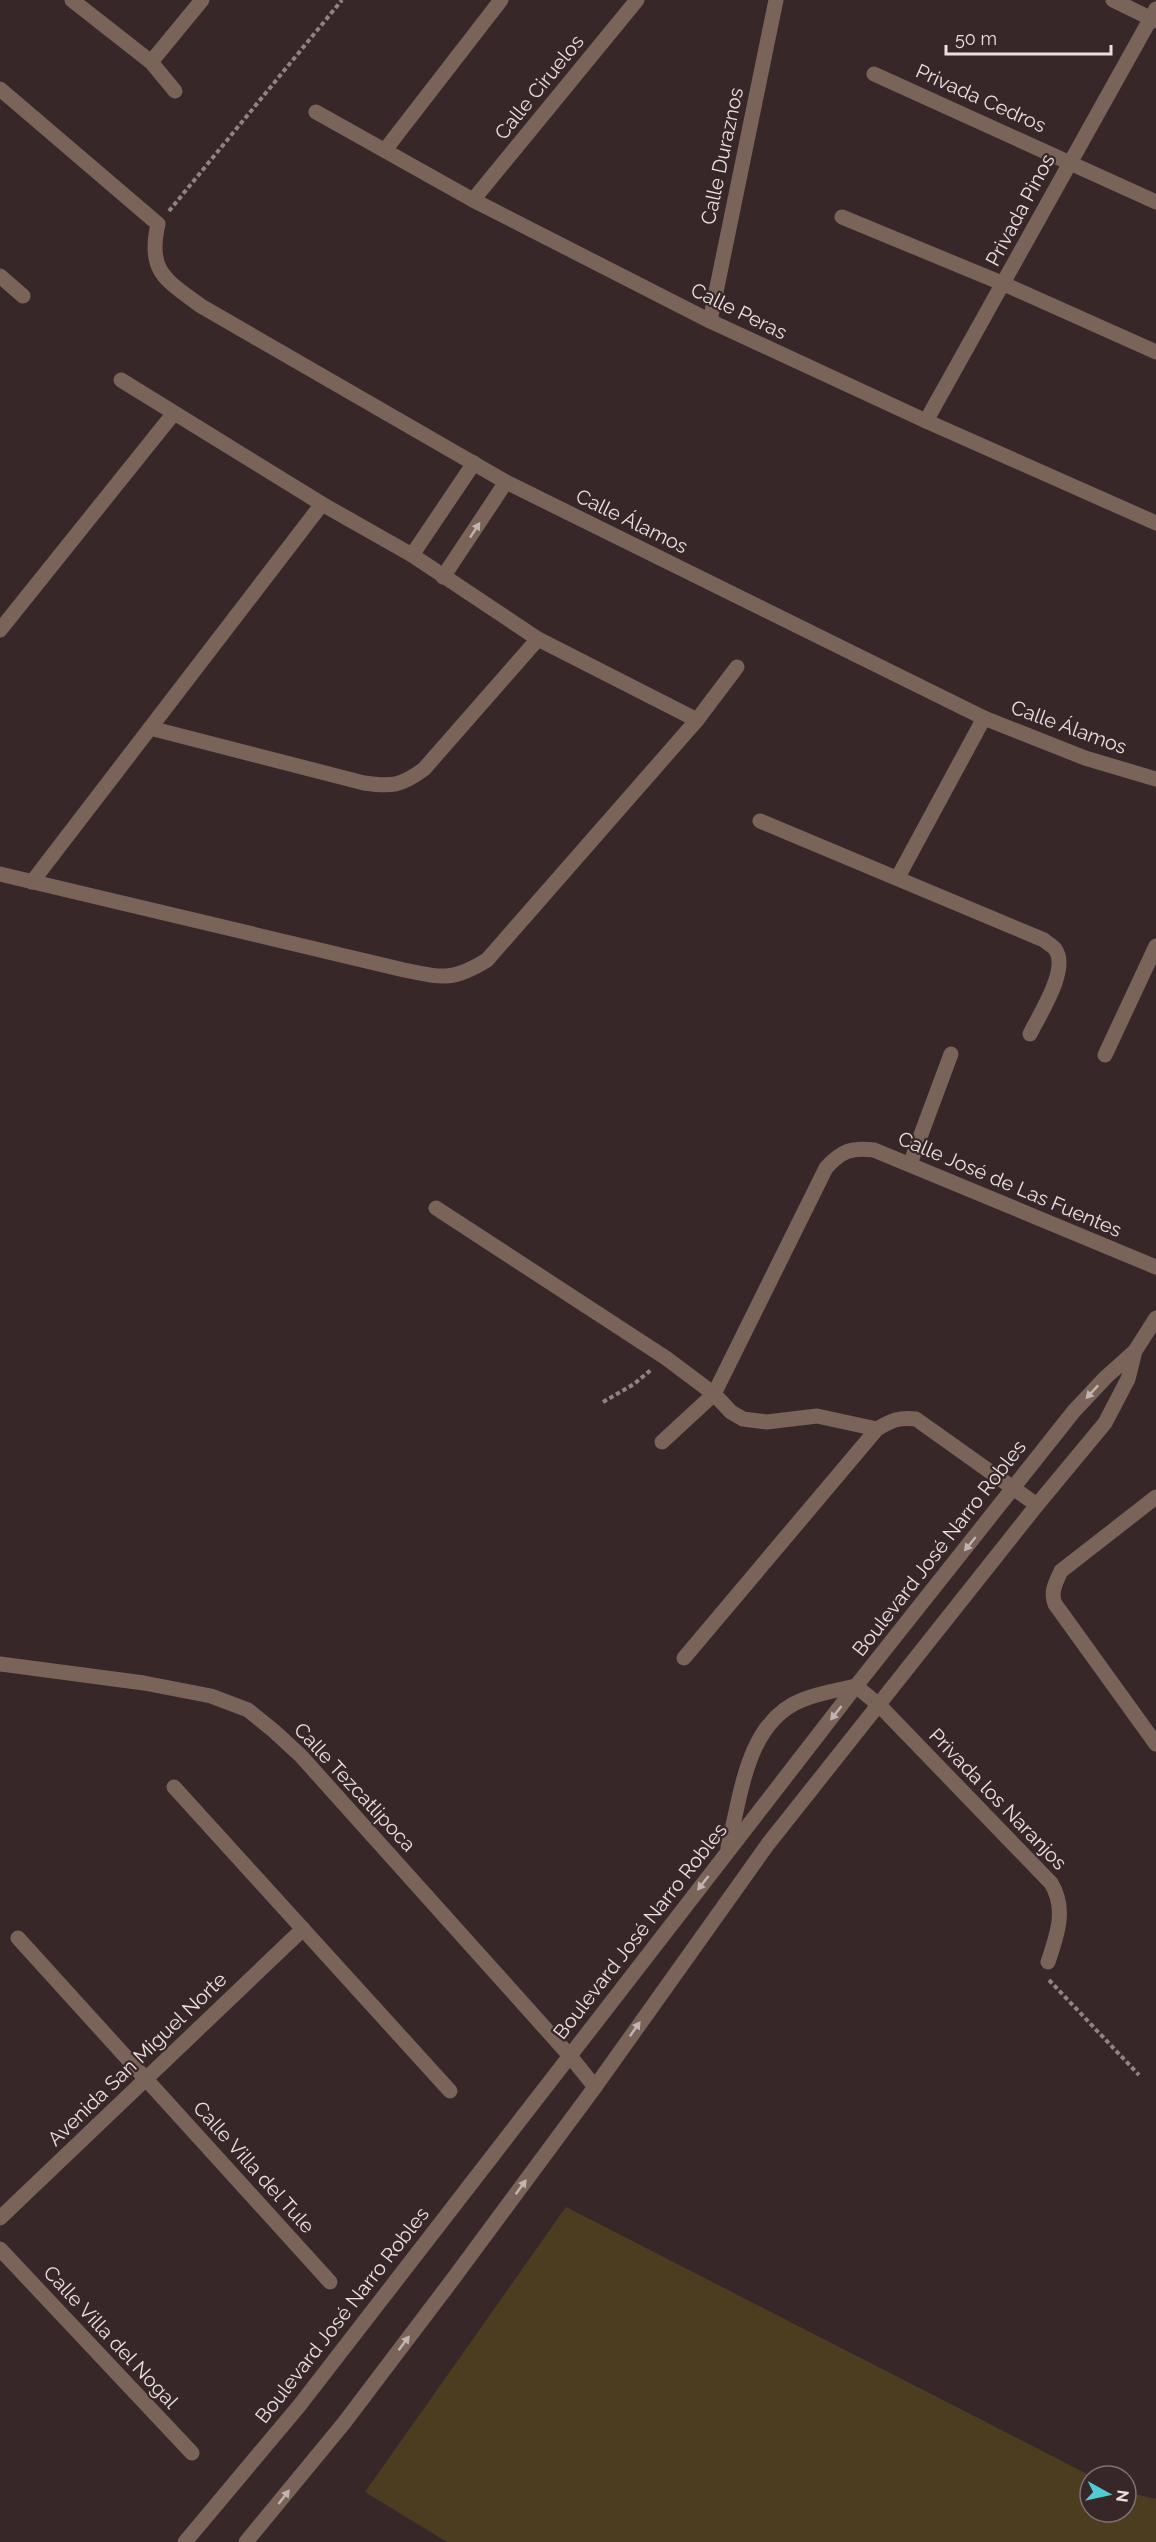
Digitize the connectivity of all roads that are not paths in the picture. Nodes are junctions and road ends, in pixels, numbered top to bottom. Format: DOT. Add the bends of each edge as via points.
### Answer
graph roads {
  1 [pos="72,0"];
  2 [pos="202,0"];
  3 [pos="501,0"];
  4 [pos="637,0"];
  5 [pos="776,0"];
  6 [pos="1113,0"];
  7 [pos="1154,16"];
  8 [pos="152,62"];
  9 [pos="874,74"];
  10 [pos="0,89"];
  11 [pos="175,91"];
  12 [pos="316,112"];
  13 [pos="385,150"];
  14 [pos="1070,161"];
  15 [pos="473,200"];
  16 [pos="1156,202"];
  17 [pos="842,217"];
  18 [pos="0,276"];
  19 [pos="1004,284"];
  20 [pos="23,296"];
  21 [pos="710,321"];
  22 [pos="1156,352"];
  23 [pos="121,380"];
  24 [pos="174,413"];
  25 [pos="926,421"];
  26 [pos="474,464"];
  27 [pos="506,482"];
  28 [pos="322,504"];
  29 [pos="1156,523"];
  30 [pos="412,555"];
  31 [pos="443,577"];
  32 [pos="0,630"];
  33 [pos="538,639"];
  34 [pos="737,667"];
  35 [pos="984,718"];
  36 [pos="697,720"];
  37 [pos="150,728"];
  38 [pos="1156,779"];
  39 [pos="760,821"];
  40 [pos="0,874"];
  41 [pos="897,878"];
  42 [pos="32,882"];
  43 [pos="1156,946"];
  44 [pos="1030,1034"];
  45 [pos="951,1054"];
  46 [pos="1105,1055"];
  47 [pos="910,1164"];
  48 [pos="435,1208"];
  49 [pos="1156,1267"];
  50 [pos="1156,1318"];
  51 [pos="1135,1352"];
  52 [pos="714,1394"];
  53 [pos="878,1429"];
  54 [pos="662,1442"];
  55 [pos="1014,1489"];
  56 [pos="1156,1497"];
  57 [pos="1037,1505"];
  58 [pos="684,1658"];
  59 [pos="0,1664"];
  60 [pos="856,1686"];
  61 [pos="880,1706"];
  62 [pos="1156,1744"];
  63 [pos="174,1787"];
  64 [pos="727,1853"];
  65 [pos="303,1929"];
  66 [pos="18,1938"];
  67 [pos="1048,1962"];
  68 [pos="570,2056"];
  69 [pos="146,2080"];
  70 [pos="595,2087"];
  71 [pos="450,2091"];
  72 [pos="0,2218"];
  73 [pos="0,2249"];
  74 [pos="330,2282"];
  75 [pos="192,2453"];
  76 [pos="185,2542"];
  77 [pos="246,2542"];
  1 -- 8 [label="street"];
  2 -- 8 [label="street"];
  3 -- 13 [label="street"];
  4 -- 15 [label="street, Calle Ciruelos"];
  5 -- 21 [label="street, Calle Duraznos"];
  6 -- 7 [label="street"];
  7 -- 14 [label="street, Privada Pinos"];
  8 -- 11 [label="street"];
  9 -- 14 [label="street, Privada Cedros"];
  10 -- 26 [label="street, Calle Álamos" via="158,224 155,260 174,286 201,306"];
  12 -- 13 [label="street, Calle Peras"];
  13 -- 15 [label="street, Calle Peras"];
  14 -- 16 [label="street, Privada Cedros"];
  14 -- 19 [label="street, Privada Pinos"];
  15 -- 21 [label="street, Calle Peras"];
  17 -- 19 [label="street"];
  18 -- 20 [label="street"];
  19 -- 22 [label="street"];
  19 -- 25 [label="street, Privada Pinos"];
  21 -- 25 [label="street, Calle Peras"];
  23 -- 24 [label="street"];
  24 -- 28 [label="street"];
  24 -- 32 [label="street"];
  25 -- 29 [label="street, Calle Peras"];
  26 -- 27 [label="street, Calle Álamos"];
  26 -- 30 [label="street"];
  31 -- 27 [label="street, one-way"];
  27 -- 35 [label="street, Calle Álamos"];
  28 -- 30 [label="street"];
  28 -- 37 [label="street"];
  30 -- 31 [label="street"];
  31 -- 33 [label="street"];
  33 -- 36 [label="street"];
  33 -- 37 [label="street" via="424,769 406,782 388,787"];
  34 -- 36 [label="street"];
  35 -- 38 [label="street, Calle Álamos" via="1085,758"];
  35 -- 41 [label="street"];
  36 -- 42 [label="street" via="487,960 466,973 437,976 404,970"];
  37 -- 42 [label="street"];
  39 -- 41 [label="street"];
  40 -- 42 [label="street"];
  41 -- 44 [label="street" via="1044,940 1056,950 1059,973"];
  43 -- 46 [label="street"];
  45 -- 47 [label="street"];
  47 -- 49 [label="street, Calle José de Las Fuentes"];
  47 -- 52 [label="street, Calle José de Las Fuentes" via="860,1148 846,1150 826,1168"];
  48 -- 52 [label="street" via="666,1358"];
  50 -- 51 [label="street, Boulevard José Narro Robles"];
  51 -- 55 [label="street, Boulevard José Narro Robles, one-way" via="1074,1411"];
  51 -- 57 [label="street, Boulevard José Narro Robles" via="1128,1379 1105,1423"];
  52 -- 53 [label="street" via="743,1419 766,1422 817,1416"];
  52 -- 54 [label="street"];
  53 -- 55 [label="street" via="901,1417 916,1419"];
  53 -- 58 [label="street"];
  55 -- 57 [label="street"];
  55 -- 60 [label="street, Boulevard José Narro Robles, one-way"];
  56 -- 62 [label="street" via="1061,1571 1053,1596"];
  57 -- 61 [label="street, Boulevard José Narro Robles"];
  59 -- 68 [label="street, Calle Tezcatlipoca" via="211,1696 248,1710 301,1756"];
  60 -- 61 [label="street, Privada los Naranjos"];
  60 -- 64 [label="street, Boulevard José Narro Robles, one-way"];
  60 -- 64 [label="street" via="802,1700 787,1708 764,1732 751,1756"];
  61 -- 67 [label="street, Privada los Naranjos" via="1051,1883 1059,1897 1060,1921"];
  70 -- 61 [label="street, Boulevard José Narro Robles, one-way" via="768,1844"];
  63 -- 65 [label="street"];
  64 -- 68 [label="street, Boulevard José Narro Robles, one-way"];
  65 -- 69 [label="street, Avenida San Miguel Norte"];
  65 -- 71 [label="street"];
  66 -- 69 [label="street, Calle Villa del Tule"];
  68 -- 70 [label="street, Calle Tezcatlipoca"];
  68 -- 76 [label="street, Boulevard José Narro Robles" via="299,2406"];
  69 -- 72 [label="street, Avenida San Miguel Norte"];
  69 -- 74 [label="street, Calle Villa del Tule"];
  77 -- 70 [label="street, Boulevard José Narro Robles, one-way" via="350,2414"];
  73 -- 75 [label="street, Calle Villa del Nogal"];
}
